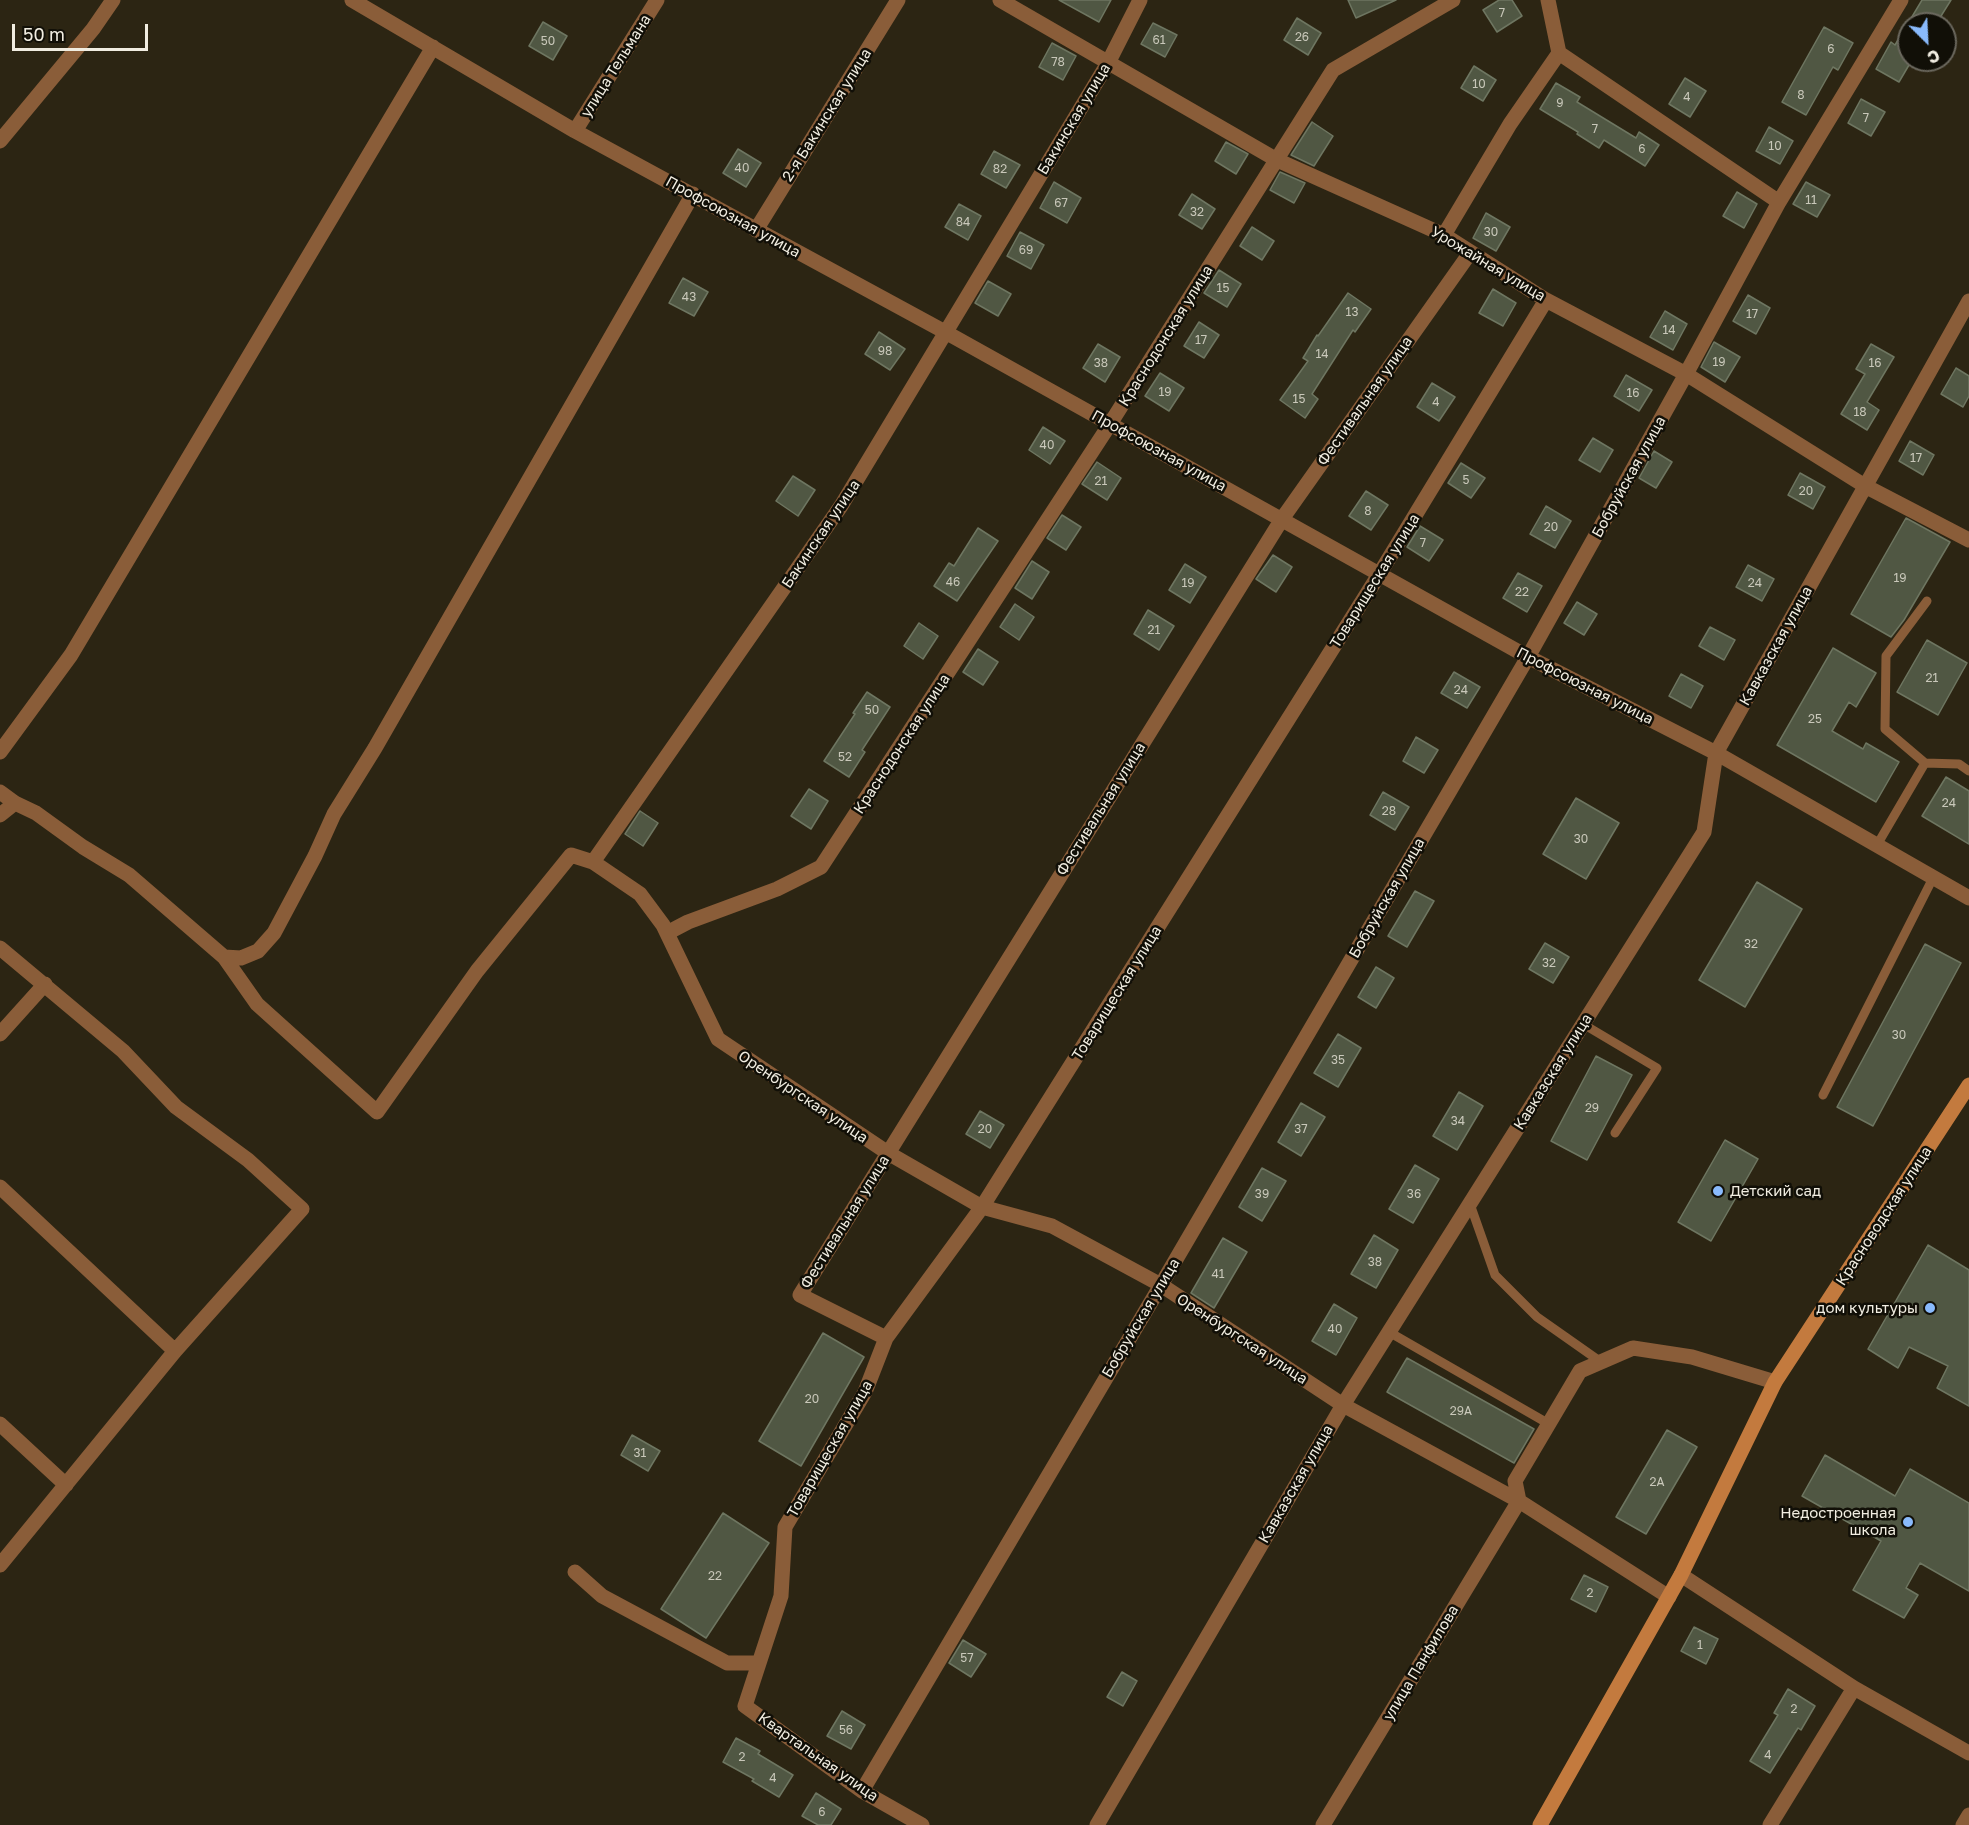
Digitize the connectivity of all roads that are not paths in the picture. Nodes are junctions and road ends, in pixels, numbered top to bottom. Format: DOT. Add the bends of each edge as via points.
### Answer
graph roads {
  1 [pos="113,0"];
  2 [pos="352,0"];
  3 [pos="657,0"];
  4 [pos="898,0"];
  5 [pos="1000,0"];
  6 [pos="1140,0"];
  7 [pos="1453,0"];
  8 [pos="1548,0"];
  9 [pos="1901,0"];
  10 [pos="375,6"];
  11 [pos="433,47"];
  12 [pos="1559,53"];
  13 [pos="1107,63"];
  14 [pos="574,132"];
  15 [pos="0,141"];
  16 [pos="1277,160"];
  17 [pos="693,194"];
  18 [pos="1779,202"];
  19 [pos="756,230"];
  20 [pos="1444,235"];
  21 [pos="1470,253"];
  22 [pos="1546,300"];
  23 [pos="1969,301"];
  24 [pos="947,333"];
  25 [pos="1686,375"];
  26 [pos="1110,424"];
  27 [pos="1865,486"];
  28 [pos="1282,519"];
  29 [pos="1969,540"];
  30 [pos="1380,573"];
  31 [pos="1927,601"];
  32 [pos="1528,657"];
  33 [pos="0,752"];
  34 [pos="1716,753"];
  35 [pos="1925,763"];
  36 [pos="1969,771"];
  37 [pos="0,792"];
  38 [pos="15,803"];
  39 [pos="0,815"];
  40 [pos="1877,845"];
  41 [pos="592,862"];
  42 [pos="1934,878"];
  43 [pos="1969,898"];
  44 [pos="667,933"];
  45 [pos="0,948"];
  46 [pos="224,957"];
  47 [pos="45,984"];
  48 [pos="1583,1024"];
  49 [pos="0,1034"];
  50 [pos="1969,1085"];
  51 [pos="1823,1095"];
  52 [pos="1615,1133"];
  53 [pos="888,1153"];
  54 [pos="0,1187"];
  55 [pos="1470,1204"];
  56 [pos="982,1207"];
  57 [pos="1161,1285"];
  58 [pos="1389,1332"];
  59 [pos="886,1338"];
  60 [pos="175,1351"];
  61 [pos="1601,1362"];
  62 [pos="1775,1382"];
  63 [pos="1343,1405"];
  64 [pos="0,1424"];
  65 [pos="1549,1424"];
  66 [pos="66,1485"];
  67 [pos="1519,1501"];
  68 [pos="0,1565"];
  69 [pos="575,1572"];
  70 [pos="1681,1575"];
  71 [pos="1669,1597"];
  72 [pos="759,1663"];
  73 [pos="1854,1688"];
  74 [pos="746,1706"];
  75 [pos="1969,1753"];
  76 [pos="862,1791"];
  77 [pos="1969,1815"];
  78 [pos="922,1825"];
  79 [pos="1096,1825"];
  80 [pos="1323,1825"];
  81 [pos="1540,1825"];
  82 [pos="1770,1825"];
  83 [pos="1963,1825"];
  1 -- 15 [label="street"];
  2 -- 10 [label="street, Профсоюзная улица"];
  3 -- 14 [label="street, улица Тельмана"];
  4 -- 19 [label="street, 2-я Бакинская улица"];
  5 -- 13 [label="street, Урожайная улица"];
  6 -- 13 [label="street, Бакинская улица"];
  7 -- 16 [label="street, Краснодонская улица" via="1333,70"];
  8 -- 12 [label="street"];
  9 -- 18 [label="street, Бобруйская улица"];
  10 -- 11 [label="street, Профсоюзная улица"];
  11 -- 14 [label="street, Профсоюзная улица"];
  11 -- 33 [label="street" via="71,655"];
  12 -- 18 [label="street"];
  12 -- 20 [label="street" via="1510,124"];
  13 -- 16 [label="street, Урожайная улица"];
  13 -- 24 [label="street, Бакинская улица"];
  14 -- 17 [label="street, Профсоюзная улица"];
  16 -- 20 [label="street, Урожайная улица"];
  16 -- 26 [label="street, Краснодонская улица"];
  17 -- 19 [label="street, Профсоюзная улица"];
  17 -- 46 [label="street" via="334,814 274,933 258,951 241,958"];
  18 -- 25 [label="street, Бобруйская улица"];
  19 -- 24 [label="street, Профсоюзная улица"];
  20 -- 21 [label="street, Урожайная улица"];
  21 -- 22 [label="street, Урожайная улица"];
  21 -- 28 [label="street, Фестивальная улица"];
  22 -- 25 [label="street, Урожайная улица"];
  22 -- 30 [label="street, Товарищеская улица"];
  23 -- 27 [label="street, Кавказская улица"];
  24 -- 26 [label="street, Профсоюзная улица"];
  24 -- 41 [label="street, Бакинская улица" via="841,506"];
  25 -- 27 [label="street, Урожайная улица"];
  25 -- 32 [label="street, Бобруйская улица"];
  26 -- 28 [label="street, Профсоюзная улица"];
  26 -- 44 [label="street, Краснодонская улица" via="821,867 777,890"];
  27 -- 29 [label="street, Урожайная улица"];
  27 -- 34 [label="street, Кавказская улица"];
  28 -- 30 [label="street, Профсоюзная улица"];
  28 -- 53 [label="street, Фестивальная улица"];
  30 -- 32 [label="street, Профсоюзная улица"];
  30 -- 56 [label="street, Товарищеская улица"];
  31 -- 35 [label="lane" via="1886,656 1886,729"];
  32 -- 34 [label="street, Профсоюзная улица"];
  32 -- 57 [label="street, Бобруйская улица"];
  34 -- 40 [label="street, Профсоюзная улица"];
  34 -- 48 [label="street, Кавказская улица" via="1704,832"];
  35 -- 36 [label="lane" via="1959,764"];
  35 -- 40 [label="lane"];
  37 -- 38 [label="street"];
  38 -- 39 [label="street"];
  38 -- 46 [label="street" via="129,875"];
  40 -- 42 [label="street, Профсоюзная улица"];
  41 -- 44 [label="street" via="640,894"];
  41 -- 46 [label="street" via="571,855 477,971 377,1112 258,1004"];
  42 -- 43 [label="street, Профсоюзная улица"];
  42 -- 51 [label="lane"];
  44 -- 53 [label="street, Оренбургская улица" via="718,1039"];
  45 -- 47 [label="street"];
  47 -- 49 [label="street"];
  47 -- 60 [label="street" via="123,1051 176,1107 248,1160 302,1209"];
  48 -- 52 [label="lane" via="1657,1068"];
  48 -- 55 [label="street, Кавказская улица"];
  50 -- 62 [label="main road, Красноводская улица"];
  53 -- 56 [label="street, Оренбургская улица"];
  53 -- 59 [label="street, Фестивальная улица" via="800,1295"];
  54 -- 60 [label="street"];
  55 -- 58 [label="street, Кавказская улица"];
  55 -- 61 [label="lane" via="1495,1275 1537,1317"];
  56 -- 57 [label="street, Оренбургская улица" via="1052,1226"];
  56 -- 59 [label="street, Товарищеская улица"];
  57 -- 63 [label="street, Оренбургская улица"];
  57 -- 76 [label="street, Бобруйская улица"];
  58 -- 63 [label="street, Кавказская улица"];
  58 -- 65 [label="lane"];
  59 -- 72 [label="street, Товарищеская улица" via="865,1392 785,1527 781,1596"];
  60 -- 66 [label="street"];
  61 -- 62 [label="street" via="1633,1348 1700,1359"];
  61 -- 65 [label="street" via="1580,1371"];
  62 -- 70 [label="main road, Красноводская улица"];
  63 -- 67 [label="street, Оренбургская улица"];
  63 -- 79 [label="street, Кавказская улица"];
  64 -- 66 [label="street"];
  65 -- 67 [label="street" via="1515,1481"];
  66 -- 68 [label="street"];
  67 -- 71 [label="street, Оренбургская улица"];
  67 -- 80 [label="street, улица Панфилова"];
  69 -- 72 [label="street" via="602,1596 727,1663"];
  70 -- 71 [label="main road, Красноводская улица"];
  70 -- 73 [label="street"];
  71 -- 81 [label="main road, Красноводская улица"];
  72 -- 74 [label="street, Товарищеская улица"];
  73 -- 75 [label="street"];
  73 -- 82 [label="street"];
  74 -- 76 [label="street, Квартальная улица"];
  76 -- 78 [label="street, Квартальная улица"];
  77 -- 83 [label="street"];
}
